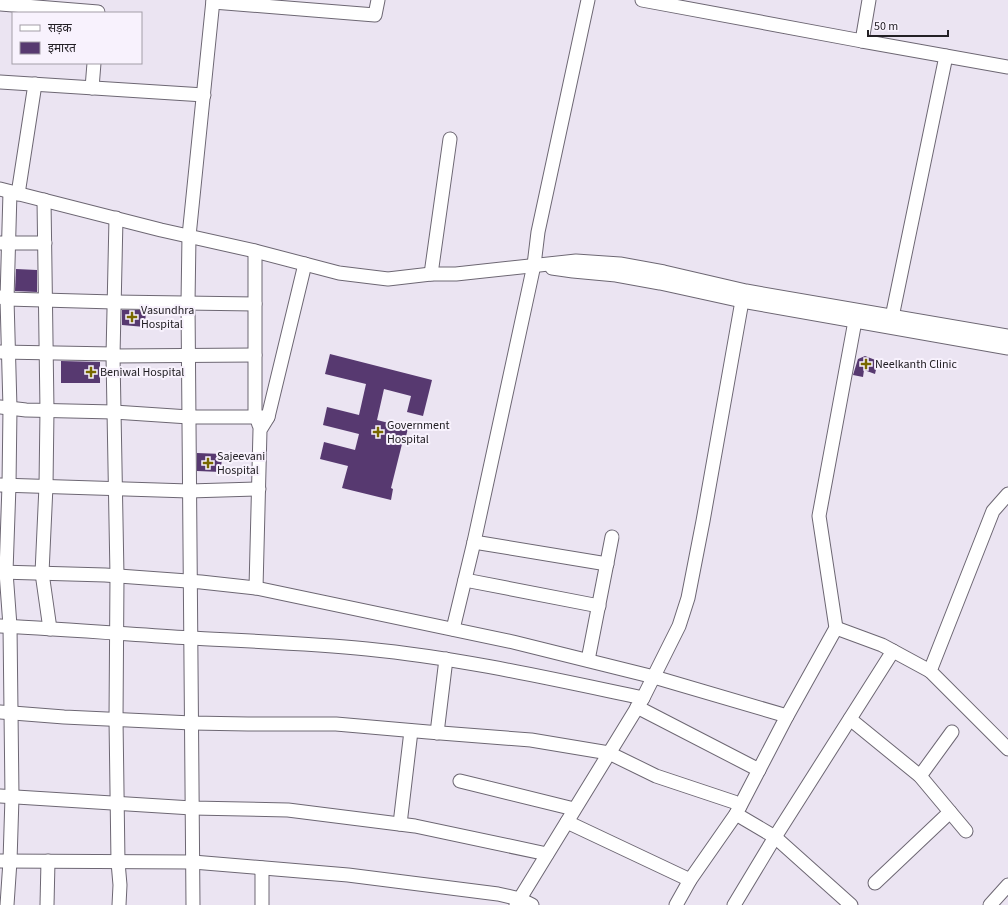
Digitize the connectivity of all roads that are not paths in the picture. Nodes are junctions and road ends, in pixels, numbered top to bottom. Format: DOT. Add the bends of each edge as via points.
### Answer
graph roads {
  1 [pos="378,0"];
  2 [pos="588,0"];
  3 [pos="642,0"];
  4 [pos="869,0"];
  5 [pos="213,1"];
  6 [pos="0,4"];
  7 [pos="698,5"];
  8 [pos="98,8"];
  9 [pos="862,41"];
  10 [pos="946,56"];
  11 [pos="94,64"];
  12 [pos="1008,67"];
  13 [pos="0,82"];
  14 [pos="35,84"];
  15 [pos="92,88"];
  16 [pos="204,95"];
  17 [pos="450,139"];
  18 [pos="9,192"];
  19 [pos="44,200"];
  20 [pos="116,218"];
  21 [pos="190,236"];
  22 [pos="4,243"];
  23 [pos="45,243"];
  24 [pos="256,251"];
  25 [pos="305,264"];
  26 [pos="534,264"];
  27 [pos="431,274"];
  28 [pos="3,298"];
  29 [pos="46,300"];
  30 [pos="114,302"];
  31 [pos="742,302"];
  32 [pos="188,303"];
  33 [pos="255,304"];
  34 [pos="892,317"];
  35 [pos="855,321"];
  36 [pos="1008,336"];
  37 [pos="1008,348"];
  38 [pos="4,352"];
  39 [pos="46,353"];
  40 [pos="114,355"];
  41 [pos="188,355"];
  42 [pos="255,355"];
  43 [pos="5,408"];
  44 [pos="47,410"];
  45 [pos="114,412"];
  46 [pos="189,417"];
  47 [pos="262,417"];
  48 [pos="5,485"];
  49 [pos="46,486"];
  50 [pos="116,489"];
  51 [pos="259,489"];
  52 [pos="189,491"];
  53 [pos="1008,494"];
  54 [pos="612,537"];
  55 [pos="474,542"];
  56 [pos="607,564"];
  57 [pos="3,572"];
  58 [pos="42,573"];
  59 [pos="117,576"];
  60 [pos="465,580"];
  61 [pos="190,582"];
  62 [pos="256,588"];
  63 [pos="599,606"];
  64 [pos="5,626"];
  65 [pos="50,628"];
  66 [pos="836,628"];
  67 [pos="453,630"];
  68 [pos="116,634"];
  69 [pos="191,638"];
  70 [pos="893,651"];
  71 [pos="446,659"];
  72 [pos="588,660"];
  73 [pos="930,671"];
  74 [pos="654,677"];
  75 [pos="640,703"];
  76 [pos="6,713"];
  77 [pos="787,716"];
  78 [pos="850,719"];
  79 [pos="116,720"];
  80 [pos="192,723"];
  81 [pos="410,731"];
  82 [pos="952,732"];
  83 [pos="437,733"];
  84 [pos="1008,749"];
  85 [pos="609,753"];
  86 [pos="759,770"];
  87 [pos="920,776"];
  88 [pos="460,781"];
  89 [pos="6,796"];
  90 [pos="117,804"];
  91 [pos="192,808"];
  92 [pos="574,810"];
  93 [pos="738,810"];
  94 [pos="950,812"];
  95 [pos="567,822"];
  96 [pos="400,824"];
  97 [pos="966,831"];
  98 [pos="774,836"];
  99 [pos="547,854"];
  100 [pos="5,861"];
  101 [pos="48,861"];
  102 [pos="118,862"];
  103 [pos="193,862"];
  104 [pos="262,868"];
  105 [pos="690,880"];
  106 [pos="875,883"];
  107 [pos="1008,885"];
  108 [pos="522,903"];
  109 [pos="7,905"];
  110 [pos="47,905"];
  111 [pos="119,905"];
  112 [pos="193,905"];
  113 [pos="262,905"];
  114 [pos="676,905"];
  115 [pos="734,905"];
  116 [pos="850,905"];
  117 [pos="990,905"];
  1 -- 5 [label="street" via="375,16"];
  2 -- 26 [label="street" via="538,232"];
  3 -- 7 [label="street"];
  4 -- 9 [label="street"];
  5 -- 16 [label="street"];
  6 -- 8 [label="street"];
  7 -- 9 [label="street"];
  9 -- 10 [label="street"];
  10 -- 12 [label="street"];
  10 -- 34 [label="street"];
  11 -- 15 [label="street"];
  13 -- 14 [label="street"];
  14 -- 15 [label="street"];
  14 -- 18 [label="street"];
  15 -- 16 [label="street"];
  16 -- 21 [label="street"];
  17 -- 27 [label="street"];
  18 -- 19 [label="street"];
  18 -- 22 [label="street"];
  19 -- 20 [label="street"];
  19 -- 23 [label="street"];
  20 -- 21 [label="street"];
  20 -- 30 [label="street"];
  21 -- 24 [label="street"];
  21 -- 32 [label="street"];
  22 -- 23 [label="street"];
  22 -- 28 [label="street"];
  23 -- 29 [label="street"];
  24 -- 25 [label="street"];
  24 -- 33 [label="street"];
  25 -- 27 [label="street" via="339,273 388,279"];
  25 -- 47 [label="street"];
  26 -- 27 [label="street" via="456,274"];
  26 -- 31 [label="street" via="573,271 616,274"];
  26 -- 34 [label="street" via="576,261 620,264 746,291"];
  26 -- 55 [label="street"];
  28 -- 29 [label="street"];
  28 -- 38 [label="street"];
  29 -- 30 [label="street"];
  29 -- 39 [label="street"];
  30 -- 32 [label="street"];
  30 -- 40 [label="street"];
  31 -- 35 [label="street"];
  31 -- 74 [label="street" via="688,598 679,626"];
  32 -- 33 [label="street"];
  32 -- 41 [label="street"];
  33 -- 42 [label="street"];
  34 -- 36 [label="street"];
  35 -- 37 [label="street"];
  35 -- 66 [label="street" via="819,516"];
  38 -- 39 [label="street"];
  38 -- 43 [label="street"];
  39 -- 40 [label="street"];
  39 -- 44 [label="street"];
  40 -- 41 [label="street"];
  40 -- 45 [label="street"];
  41 -- 42 [label="street"];
  41 -- 46 [label="street"];
  42 -- 47 [label="street" via="255,413"];
  43 -- 44 [label="street"];
  43 -- 48 [label="street"];
  44 -- 45 [label="street"];
  44 -- 49 [label="street"];
  45 -- 46 [label="street"];
  45 -- 50 [label="street"];
  46 -- 47 [label="street"];
  46 -- 52 [label="street"];
  47 -- 51 [label="street"];
  48 -- 49 [label="street"];
  48 -- 57 [label="street"];
  49 -- 50 [label="street"];
  49 -- 58 [label="street"];
  50 -- 52 [label="street"];
  50 -- 59 [label="street"];
  51 -- 52 [label="street"];
  51 -- 62 [label="street"];
  52 -- 61 [label="street"];
  53 -- 73 [label="street" via="993,511"];
  54 -- 56 [label="street"];
  55 -- 56 [label="street"];
  55 -- 60 [label="street"];
  56 -- 63 [label="street"];
  57 -- 58 [label="street"];
  57 -- 64 [label="street"];
  58 -- 59 [label="street"];
  58 -- 65 [label="street"];
  59 -- 61 [label="street"];
  59 -- 68 [label="street"];
  60 -- 63 [label="street"];
  60 -- 67 [label="street"];
  61 -- 62 [label="street"];
  61 -- 69 [label="street"];
  62 -- 67 [label="street"];
  63 -- 72 [label="street"];
  64 -- 65 [label="street"];
  64 -- 76 [label="street"];
  65 -- 68 [label="street"];
  66 -- 70 [label="street"];
  66 -- 77 [label="street"];
  67 -- 72 [label="street"];
  68 -- 69 [label="street"];
  68 -- 79 [label="street"];
  69 -- 71 [label="street" via="271,641"];
  69 -- 80 [label="street"];
  70 -- 73 [label="street"];
  70 -- 78 [label="street"];
  71 -- 75 [label="street" via="555,679"];
  71 -- 83 [label="street"];
  72 -- 74 [label="street"];
  73 -- 84 [label="street"];
  74 -- 75 [label="street"];
  74 -- 77 [label="street"];
  75 -- 85 [label="street"];
  75 -- 86 [label="street"];
  76 -- 79 [label="street"];
  76 -- 89 [label="street"];
  77 -- 86 [label="street"];
  78 -- 87 [label="street"];
  78 -- 98 [label="street"];
  79 -- 80 [label="street"];
  79 -- 90 [label="street"];
  80 -- 81 [label="street" via="336,724"];
  80 -- 91 [label="street"];
  81 -- 83 [label="street"];
  81 -- 96 [label="street"];
  82 -- 87 [label="street"];
  83 -- 85 [label="street" via="531,740"];
  85 -- 92 [label="street"];
  85 -- 93 [label="street" via="656,776 734,802"];
  86 -- 93 [label="street"];
  87 -- 94 [label="street"];
  88 -- 92 [label="street"];
  89 -- 90 [label="street"];
  89 -- 100 [label="street"];
  90 -- 91 [label="street"];
  90 -- 102 [label="street"];
  91 -- 96 [label="street" via="288,810"];
  91 -- 103 [label="street"];
  92 -- 95 [label="street"];
  93 -- 98 [label="street"];
  93 -- 105 [label="street"];
  94 -- 97 [label="street"];
  94 -- 106 [label="street"];
  95 -- 99 [label="street"];
  95 -- 105 [label="street"];
  96 -- 99 [label="street"];
  98 -- 115 [label="street"];
  98 -- 116 [label="street"];
  99 -- 108 [label="street"];
  100 -- 101 [label="street"];
  100 -- 109 [label="street"];
  101 -- 102 [label="street"];
  101 -- 110 [label="street"];
  102 -- 103 [label="street"];
  102 -- 111 [label="street"];
  103 -- 104 [label="street"];
  103 -- 112 [label="street"];
  104 -- 108 [label="street" via="348,875 498,894"];
  104 -- 113 [label="street"];
  105 -- 114 [label="street"];
  107 -- 117 [label="street"];
}
